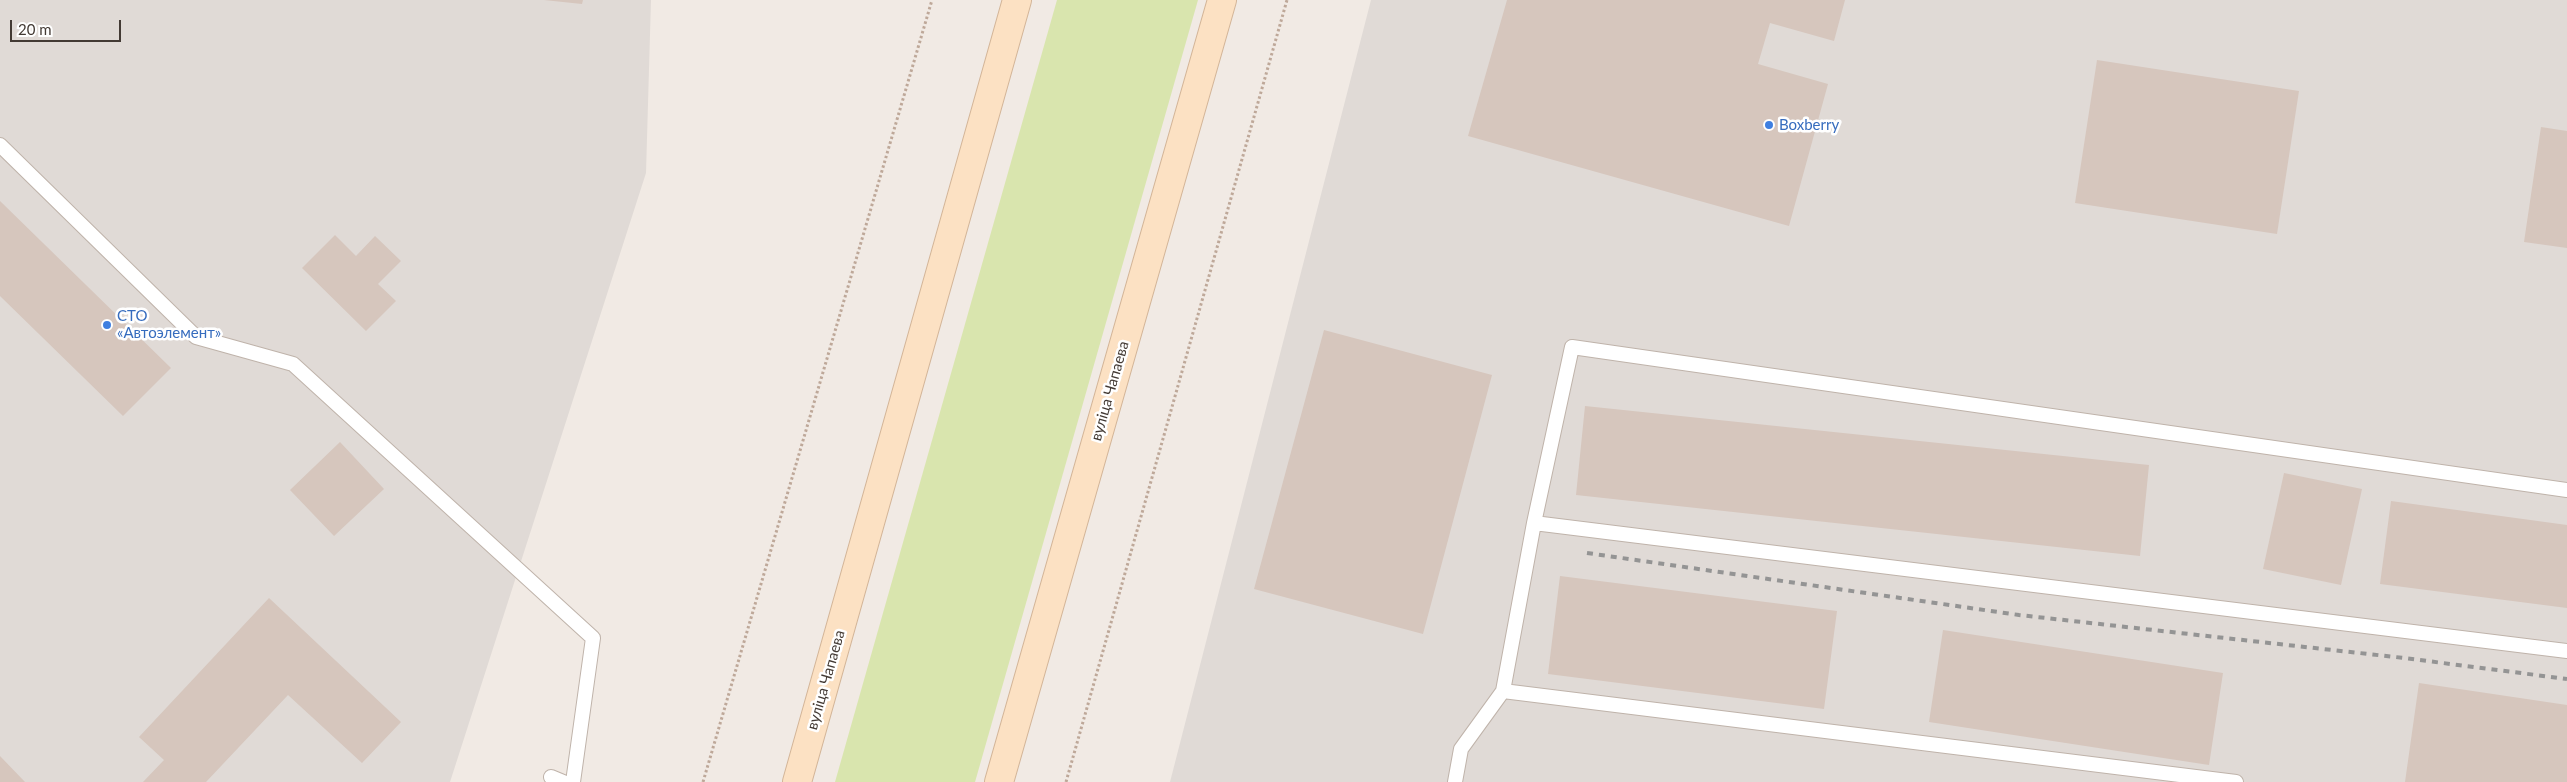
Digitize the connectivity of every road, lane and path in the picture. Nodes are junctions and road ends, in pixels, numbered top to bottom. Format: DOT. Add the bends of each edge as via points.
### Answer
graph roads {
  1 [pos="932,0"];
  2 [pos="1017,0"];
  3 [pos="1222,0"];
  4 [pos="1287,0"];
  5 [pos="0,145"];
  6 [pos="2567,490"];
  7 [pos="1534,523"];
  8 [pos="2567,651"];
  9 [pos="1503,691"];
  10 [pos="573,782"];
  11 [pos="704,782"];
  12 [pos="797,782"];
  13 [pos="998,782"];
  14 [pos="1066,782"];
  15 [pos="1455,782"];
  16 [pos="2236,782"];
  1 -- 11 [label="path"];
  2 -- 12 [label="main road, вуліца Чапаева"];
  3 -- 13 [label="main road, вуліца Чапаева"];
  4 -- 14 [label="path"];
  5 -- 10 [label="lane" via="196,337 293,364 593,638"];
  6 -- 7 [label="lane" via="1572,347"];
  7 -- 8 [label="lane"];
  7 -- 9 [label="lane"];
  9 -- 15 [label="lane" via="1461,749"];
  9 -- 16 [label="lane"];
}
